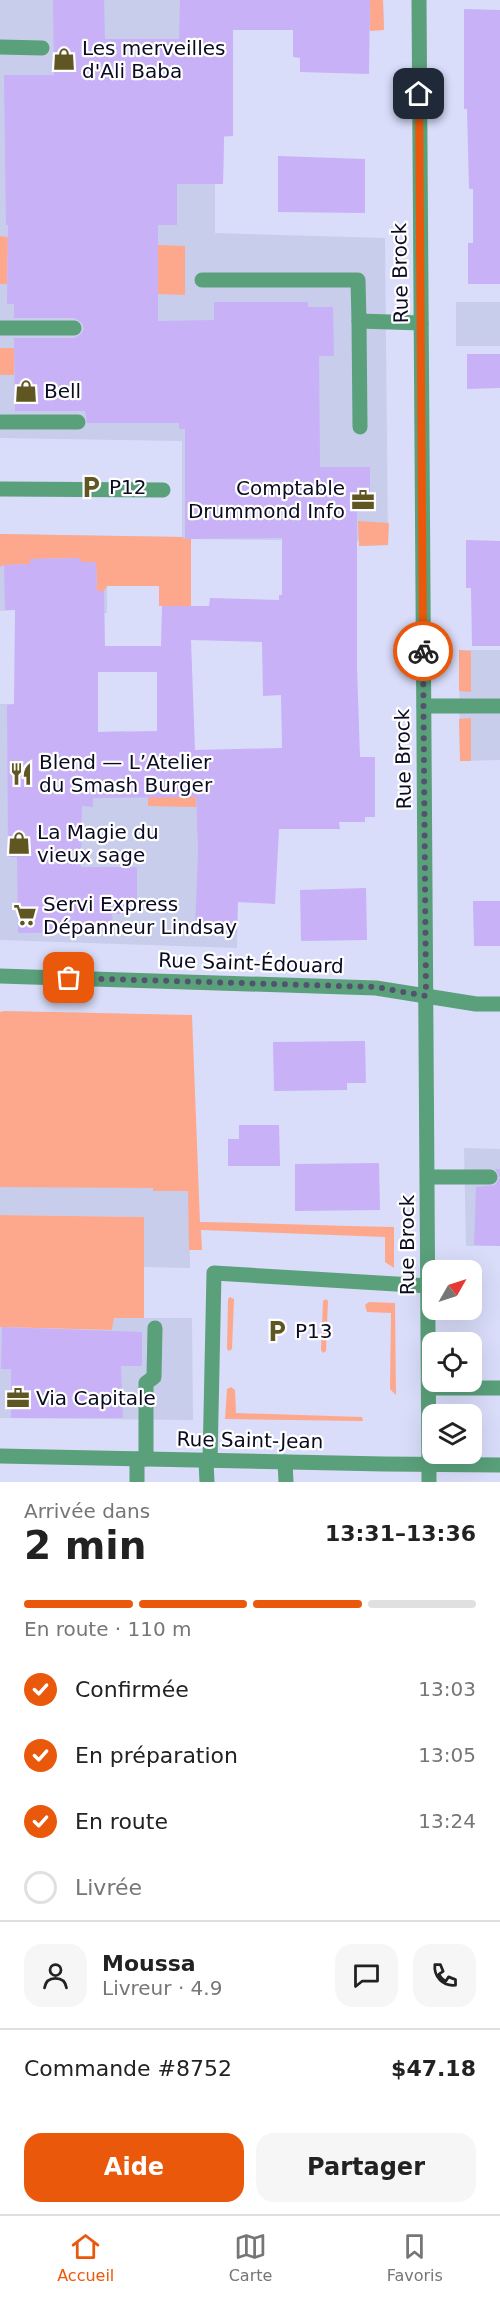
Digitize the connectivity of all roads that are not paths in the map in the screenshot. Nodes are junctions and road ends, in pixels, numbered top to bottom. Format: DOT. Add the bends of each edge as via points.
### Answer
graph roads {
  1 [pos="419,0"];
  2 [pos="0,47"];
  3 [pos="42,48"];
  4 [pos="202,280"];
  5 [pos="359,321"];
  6 [pos="421,324"];
  7 [pos="0,328"];
  8 [pos="74,328"];
  9 [pos="0,422"];
  10 [pos="78,422"];
  11 [pos="360,427"];
  12 [pos="0,489"];
  13 [pos="163,490"];
  14 [pos="424,706"];
  15 [pos="500,706"];
  16 [pos="0,976"];
  17 [pos="426,996"];
  18 [pos="500,1004"];
  19 [pos="428,1177"];
  20 [pos="490,1177"];
  21 [pos="429,1260"];
  22 [pos="422,1286"];
  23 [pos="155,1328"];
  24 [pos="482,1388"];
  25 [pos="500,1388"];
  26 [pos="0,1456"];
  27 [pos="141,1459"];
  28 [pos="208,1461"];
  29 [pos="285,1462"];
  30 [pos="422,1464"];
  31 [pos="429,1464"];
  32 [pos="482,1464"];
  33 [pos="500,1464"];
  34 [pos="137,1482"];
  35 [pos="207,1482"];
  36 [pos="286,1482"];
  37 [pos="429,1482"];
  1 -- 6 [label="street, Rue Brock"];
  2 -- 3 [label="street"];
  4 -- 5 [label="street" via="358,280"];
  5 -- 6 [label="street"];
  5 -- 11 [label="street"];
  6 -- 14 [label="street, Rue Brock"];
  7 -- 8 [label="street"];
  9 -- 10 [label="street"];
  12 -- 13 [label="street"];
  14 -- 15 [label="street"];
  14 -- 17 [label="street, Rue Brock"];
  16 -- 17 [label="street, Rue Saint-Édouard" via="376,987"];
  17 -- 18 [label="street, Rue Saint-Édouard"];
  17 -- 19 [label="street, Rue Brock"];
  19 -- 20 [label="street"];
  19 -- 21 [label="street, Rue Brock"];
  22 -- 28 [label="street" via="214,1273"];
  23 -- 27 [label="street" via="154,1377 146,1383"];
  24 -- 25 [label="street"];
  26 -- 27 [label="street, Rue Saint-Jean"];
  27 -- 28 [label="street, Rue Saint-Jean"];
  27 -- 34 [label="street"];
  28 -- 29 [label="street, Rue Saint-Jean"];
  28 -- 35 [label="street"];
  29 -- 30 [label="street, Rue Saint-Jean"];
  29 -- 36 [label="street"];
  31 -- 37 [label="street, Rue Brock"];
  32 -- 33 [label="street, Rue Saint-Jean"];
}
